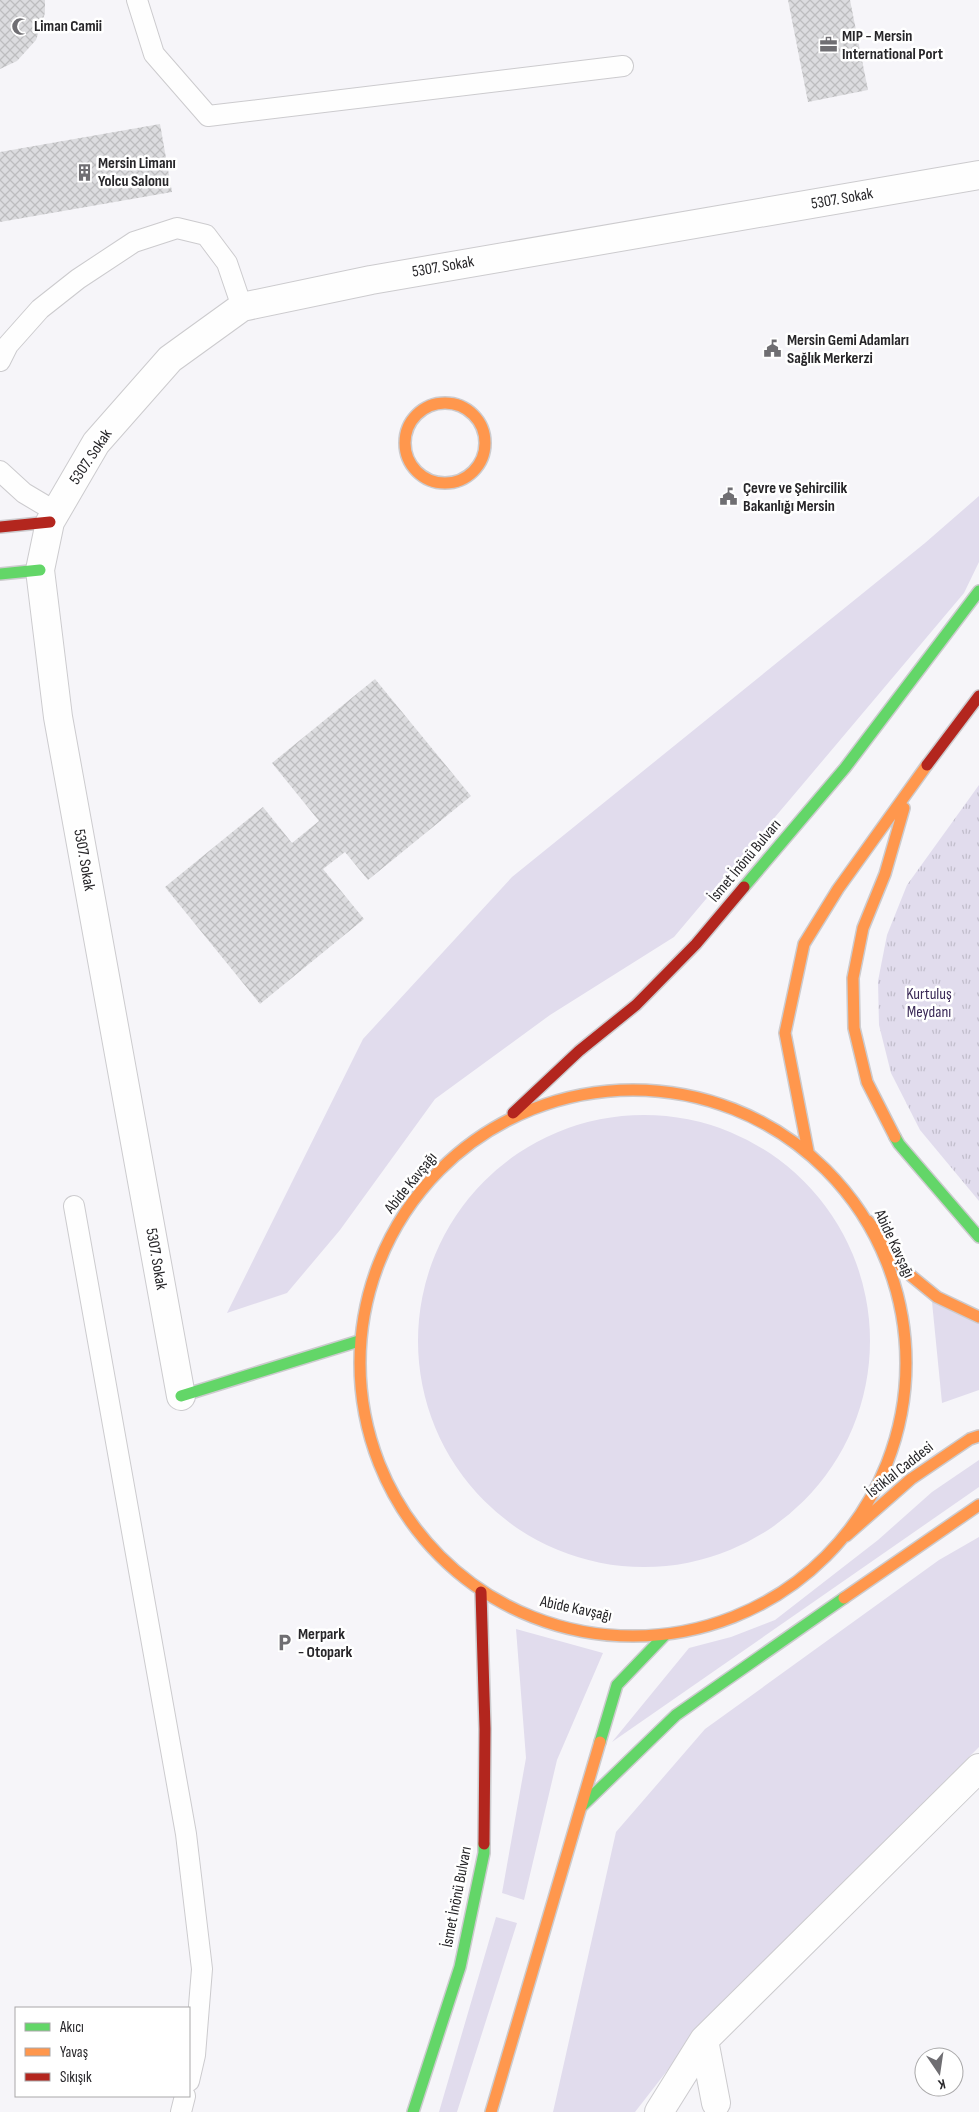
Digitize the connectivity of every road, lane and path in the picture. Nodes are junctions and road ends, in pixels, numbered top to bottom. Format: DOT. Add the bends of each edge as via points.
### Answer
graph roads {
  1 [pos="137,0"];
  2 [pos="623,66"];
  3 [pos="979,175"];
  4 [pos="242,307"];
  5 [pos="0,361"];
  6 [pos="483,458"];
  7 [pos="0,471"];
  8 [pos="53,517"];
  9 [pos="0,527"];
  10 [pos="40,570"];
  11 [pos="0,574"];
  12 [pos="979,591"];
  13 [pos="979,696"];
  14 [pos="910,788"];
  15 [pos="504,1122"];
  16 [pos="808,1151"];
  17 [pos="74,1206"];
  18 [pos="868,1221"];
  19 [pos="979,1238"];
  20 [pos="979,1317"];
  21 [pos="359,1341"];
  22 [pos="181,1396"];
  23 [pos="979,1436"];
  24 [pos="979,1505"];
  25 [pos="846,1536"];
  26 [pos="481,1592"];
  27 [pos="665,1635"];
  28 [pos="979,1768"];
  29 [pos="581,1807"];
  30 [pos="704,2040"];
  31 [pos="190,2077"];
  32 [pos="185,2097"];
  33 [pos="716,2103"];
  34 [pos="181,2112"];
  35 [pos="413,2112"];
  36 [pos="491,2112"];
  37 [pos="659,2112"];
  1 -- 2 [label="lane" via="154,54 208,116"];
  3 -- 4 [label="street, 5307. Sokak" via="371,280"];
  4 -- 5 [label="lane" via="227,263 206,235 177,228 134,242 78,279 40,309 8,345"];
  4 -- 8 [label="street, 5307. Sokak" via="170,359 96,443"];
  6 -- 6 [label="main road" via="485,432 479,420 457,404 430,406 410,422 405,448 416,472 427,480 446,483 465,478 476,470"];
  7 -- 8 [label="lane"];
  8 -- 9 [label="main road"];
  8 -- 10 [label="street, 5307. Sokak"];
  10 -- 11 [label="main road"];
  10 -- 22 [label="street, 5307. Sokak" via="58,717"];
  12 -- 15 [label="main road, İsmet İnönü Bulvarı" via="844,768 696,944 636,1005 579,1051"];
  13 -- 14 [label="main road"];
  14 -- 16 [label="main road" via="838,889 804,944 785,1033"];
  14 -- 19 [label="main road" via="884,874 863,928 853,978 854,1028 867,1082 900,1144"];
  15 -- 16 [label="main road, Abide Kavşağı" via="564,1098 628,1089 692,1096 754,1117"];
  15 -- 21 [label="main road, Abide Kavşağı" via="448,1162 404,1214 374,1274"];
  16 -- 18 [label="main road, Abide Kavşağı" via="841,1184"];
  17 -- 31 [label="lane" via="186,1834 202,1969 195,2055"];
  18 -- 20 [label="main road" via="904,1270 937,1297"];
  18 -- 25 [label="main road, Abide Kavşağı" via="896,1282 908,1348 903,1415 882,1479"];
  21 -- 22 [label="main road"];
  21 -- 26 [label="main road, Abide Kavşağı" via="359,1373 369,1437 394,1497 432,1550"];
  23 -- 25 [label="main road, İstiklal Caddesi" via="911,1479"];
  24 -- 29 [label="main road" via="676,1715"];
  25 -- 27 [label="main road, Abide Kavşağı" via="794,1584 733,1618"];
  26 -- 27 [label="main road, Abide Kavşağı" via="538,1620 600,1635"];
  26 -- 35 [label="main road, İsmet İnönü Bulvarı" via="484,1853 460,1966"];
  27 -- 29 [label="main road" via="617,1685"];
  28 -- 30 [label="street"];
  29 -- 36 [label="main road"];
  30 -- 33 [label="street"];
  30 -- 37 [label="street"];
  32 -- 34 [label="lane"];
}
